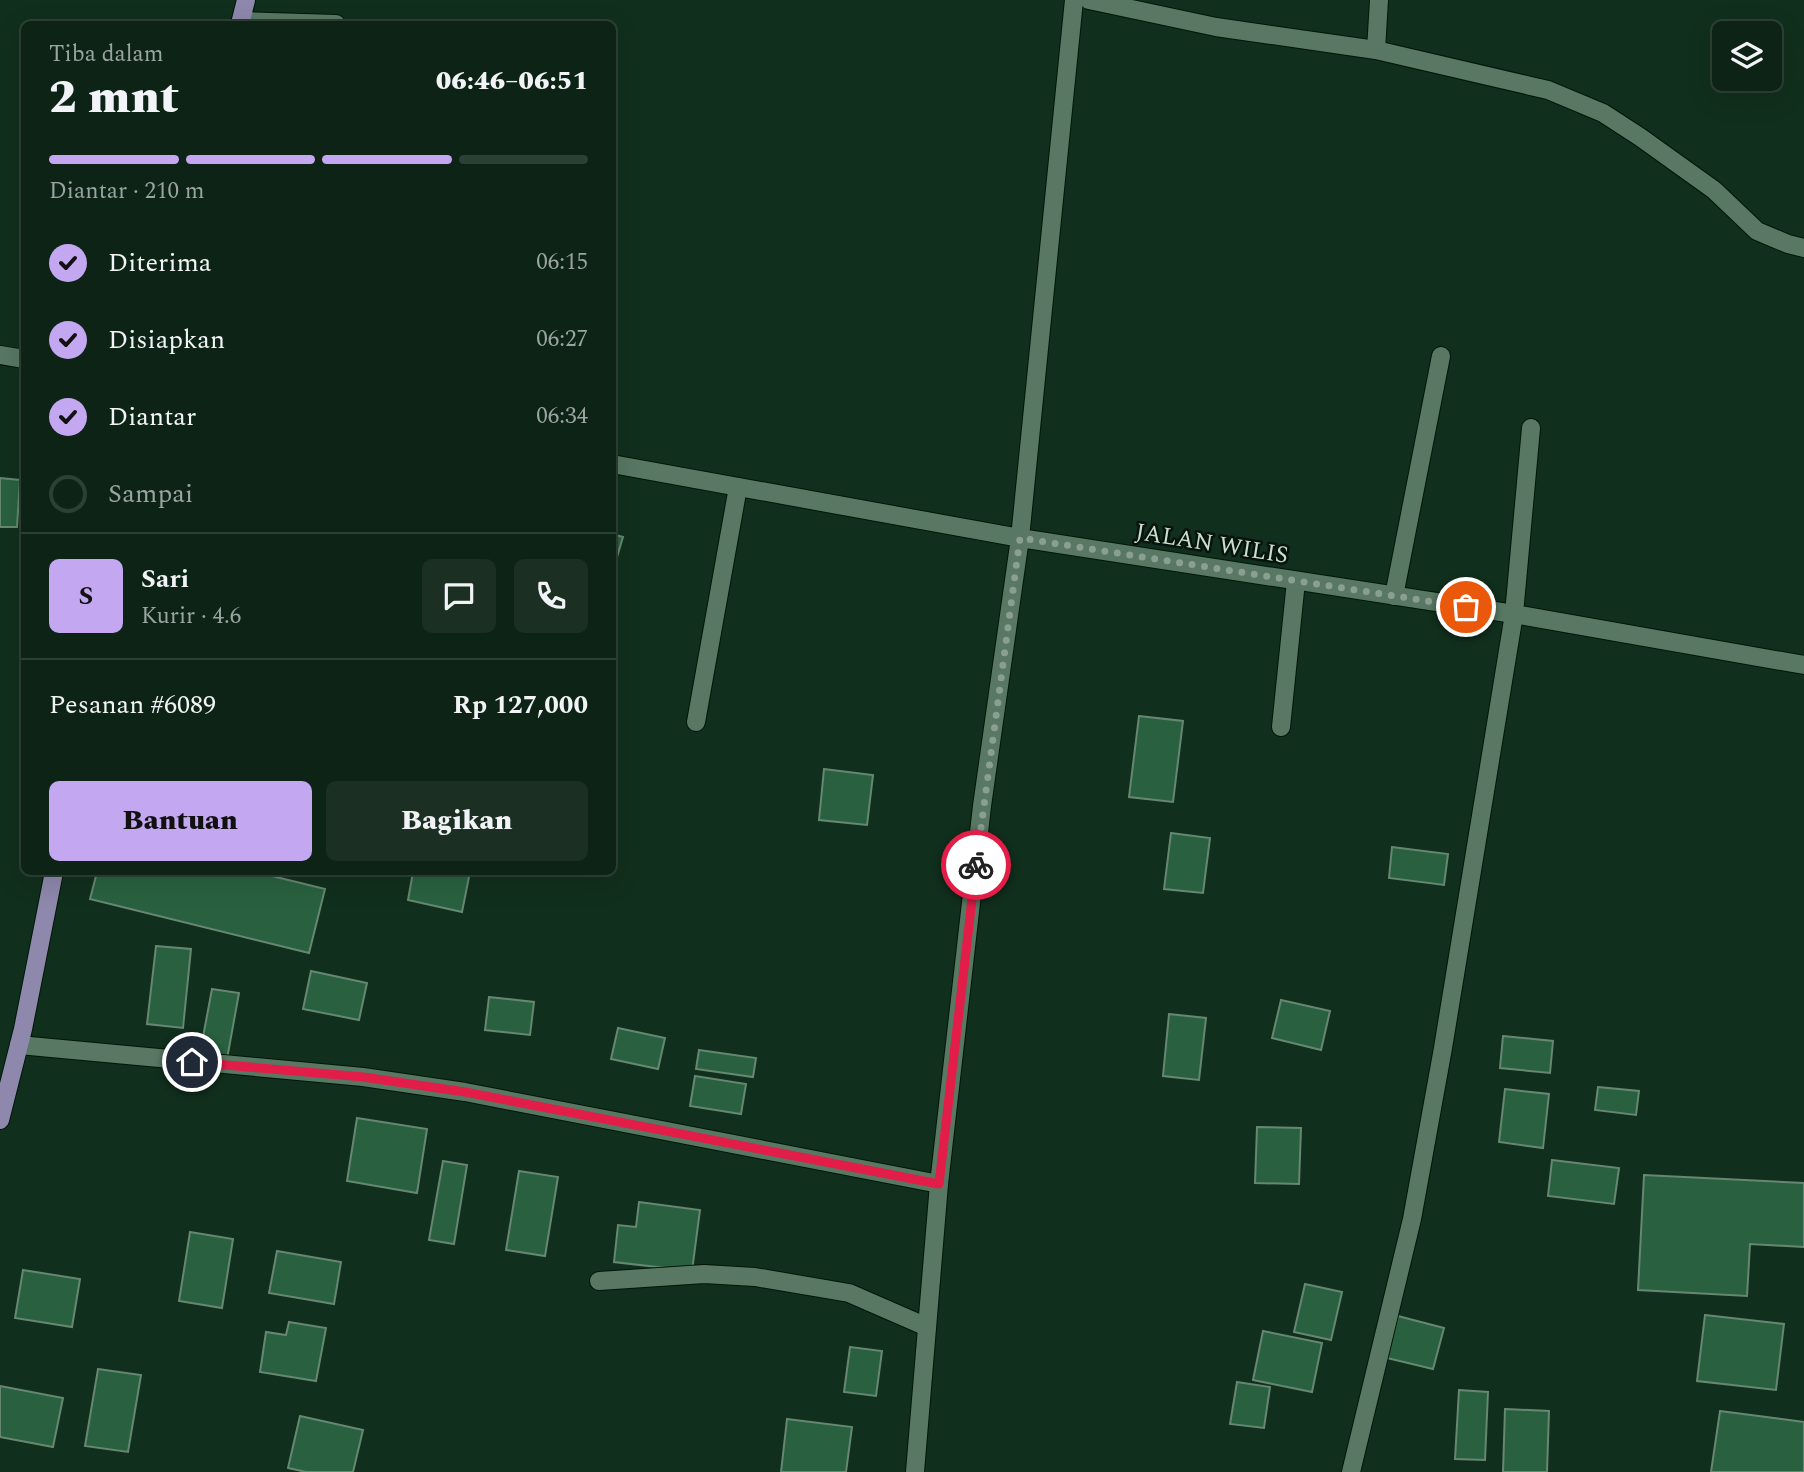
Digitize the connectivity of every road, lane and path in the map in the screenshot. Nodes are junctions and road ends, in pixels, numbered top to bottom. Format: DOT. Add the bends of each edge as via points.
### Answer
graph roads {
  1 [pos="246,0"];
  2 [pos="1074,0"];
  3 [pos="1089,0"];
  4 [pos="1380,0"];
  5 [pos="241,21"];
  6 [pos="1376,50"];
  7 [pos="1804,248"];
  8 [pos="0,355"];
  9 [pos="1441,356"];
  10 [pos="21,358"];
  11 [pos="1531,428"];
  12 [pos="616,465"];
  13 [pos="738,487"];
  14 [pos="1020,538"];
  15 [pos="1296,581"];
  16 [pos="1394,596"];
  17 [pos="1514,614"];
  18 [pos="1804,665"];
  19 [pos="696,722"];
  20 [pos="1281,727"];
  21 [pos="53,875"];
  22 [pos="19,1045"];
  23 [pos="0,1120"];
  24 [pos="939,1184"];
  25 [pos="599,1281"];
  26 [pos="927,1327"];
  27 [pos="915,1472"];
  28 [pos="1351,1472"];
  1 -- 5 [label="main road"];
  2 -- 14 [label="street"];
  3 -- 6 [label="street" via="1216,27"];
  4 -- 6 [label="street"];
  6 -- 7 [label="street" via="1548,90 1603,113 1714,190 1757,231"];
  8 -- 10 [label="street"];
  9 -- 16 [label="street"];
  11 -- 17 [label="street"];
  12 -- 13 [label="street, JALAN WILIS"];
  13 -- 14 [label="street, JALAN WILIS"];
  13 -- 19 [label="street"];
  14 -- 15 [label="street, JALAN WILIS"];
  14 -- 24 [label="street" via="982,807"];
  15 -- 16 [label="street, JALAN WILIS"];
  15 -- 20 [label="street"];
  16 -- 17 [label="street, JALAN WILIS"];
  17 -- 18 [label="street, JALAN WILIS"];
  17 -- 28 [label="street" via="1412,1219"];
  21 -- 22 [label="main road"];
  22 -- 23 [label="main road"];
  22 -- 24 [label="street" via="363,1077 465,1092"];
  24 -- 26 [label="street"];
  25 -- 26 [label="street" via="704,1274 755,1277 849,1293"];
  26 -- 27 [label="street"];
}
